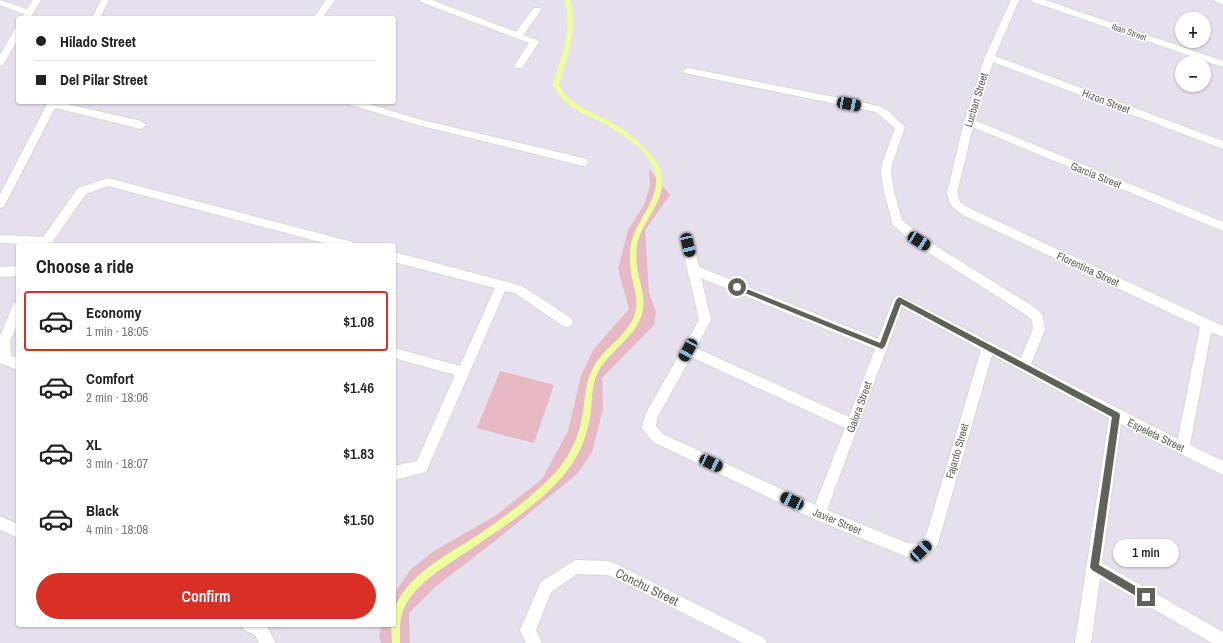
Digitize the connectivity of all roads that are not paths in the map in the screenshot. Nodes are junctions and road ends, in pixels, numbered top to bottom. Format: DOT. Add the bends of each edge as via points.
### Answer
graph roads {
  1 [pos="37,0"];
  2 [pos="105,0"];
  3 [pos="331,0"];
  4 [pos="424,0"];
  5 [pos="450,0"];
  6 [pos="1015,0"];
  7 [pos="1036,0"];
  8 [pos="1217,0"];
  9 [pos="0,2"];
  10 [pos="1223,2"];
  11 [pos="442,7"];
  12 [pos="537,10"];
  13 [pos="27,15"];
  14 [pos="97,16"];
  15 [pos="319,16"];
  16 [pos="16,35"];
  17 [pos="518,35"];
  18 [pos="990,57"];
  19 [pos="0,63"];
  20 [pos="1223,64"];
  21 [pos="519,66"];
  22 [pos="688,72"];
  23 [pos="51,104"];
  24 [pos="56,104"];
  25 [pos="358,104"];
  26 [pos="969,122"];
  27 [pos="141,125"];
  28 [pos="1223,145"];
  29 [pos="583,162"];
  30 [pos="0,204"];
  31 [pos="955,204"];
  32 [pos="1223,227"];
  33 [pos="0,238"];
  34 [pos="37,243"];
  35 [pos="45,243"];
  36 [pos="341,243"];
  37 [pos="688,245"];
  38 [pos="396,258"];
  39 [pos="693,270"];
  40 [pos="16,271"];
  41 [pos="0,272"];
  42 [pos="502,285"];
  43 [pos="899,300"];
  44 [pos="16,312"];
  45 [pos="567,322"];
  46 [pos="1207,324"];
  47 [pos="1223,332"];
  48 [pos="882,346"];
  49 [pos="988,348"];
  50 [pos="688,350"];
  51 [pos="396,354"];
  52 [pos="16,363"];
  53 [pos="1024,366"];
  54 [pos="463,372"];
  55 [pos="1116,415"];
  56 [pos="852,426"];
  57 [pos="1183,448"];
  58 [pos="1223,468"];
  59 [pos="396,473"];
  60 [pos="819,514"];
  61 [pos="0,523"];
  62 [pos="16,530"];
  63 [pos="921,551"];
  64 [pos="1094,567"];
  65 [pos="255,627"];
  66 [pos="1223,641"];
  67 [pos="268,643"];
  68 [pos="534,643"];
  69 [pos="759,643"];
  70 [pos="1083,643"];
  1 -- 13 [label="street"];
  2 -- 14 [label="street"];
  3 -- 15 [label="street"];
  4 -- 11 [label="street"];
  5 -- 11 [label="street"];
  6 -- 18 [label="street, Lucban Street"];
  7 -- 20 [label="street, Iban Street"];
  8 -- 10 [label="street"];
  9 -- 13 [label="street"];
  11 -- 17 [label="street"];
  12 -- 17 [label="street"];
  16 -- 19 [label="street"];
  17 -- 21 [label="street" via="534,42"];
  18 -- 26 [label="street, Lucban Street"];
  18 -- 28 [label="street, Hizon Street"];
  22 -- 53 [label="street" via="879,109 885,113 900,127 886,172 897,222 919,241 1038,318 1039,329"];
  23 -- 30 [label="street"];
  24 -- 27 [label="street"];
  25 -- 29 [label="street" via="418,122"];
  26 -- 31 [label="street, Lucban Street" via="952,193"];
  26 -- 32 [label="street, Garcia Street"];
  31 -- 46 [label="street, Florentina Street" via="967,212"];
  33 -- 34 [label="street"];
  35 -- 36 [label="street" via="82,191 108,182"];
  37 -- 39 [label="street"];
  38 -- 42 [label="street"];
  39 -- 48 [label="street"];
  39 -- 50 [label="street" via="705,320"];
  40 -- 41 [label="street"];
  42 -- 45 [label="street" via="518,289"];
  42 -- 54 [label="street"];
  43 -- 48 [label="street, Galora Street"];
  43 -- 49 [label="street, Espeleta Street"];
  44 -- 52 [label="street" via="4,341 5,360"];
  46 -- 47 [label="street, Florentina Street"];
  46 -- 57 [label="street"];
  48 -- 56 [label="street, Galora Street"];
  49 -- 53 [label="street, Espeleta Street"];
  49 -- 63 [label="street, Fajardo Street" via="931,543"];
  50 -- 56 [label="street"];
  50 -- 60 [label="street, Javier Street" via="651,417 649,428 658,438"];
  51 -- 54 [label="street"];
  53 -- 55 [label="street, Espeleta Street"];
  54 -- 59 [label="street" via="421,467"];
  55 -- 57 [label="street, Espeleta Street"];
  55 -- 64 [label="street"];
  56 -- 60 [label="street, Galora Street"];
  57 -- 58 [label="street, Espeleta Street"];
  60 -- 63 [label="street, Javier Street" via="908,550"];
  61 -- 62 [label="street"];
  64 -- 66 [label="street"];
  64 -- 70 [label="street"];
  65 -- 67 [label="street"];
  68 -- 69 [label="street, Conchu Street" via="528,630 546,587 575,567 610,568"];
}
